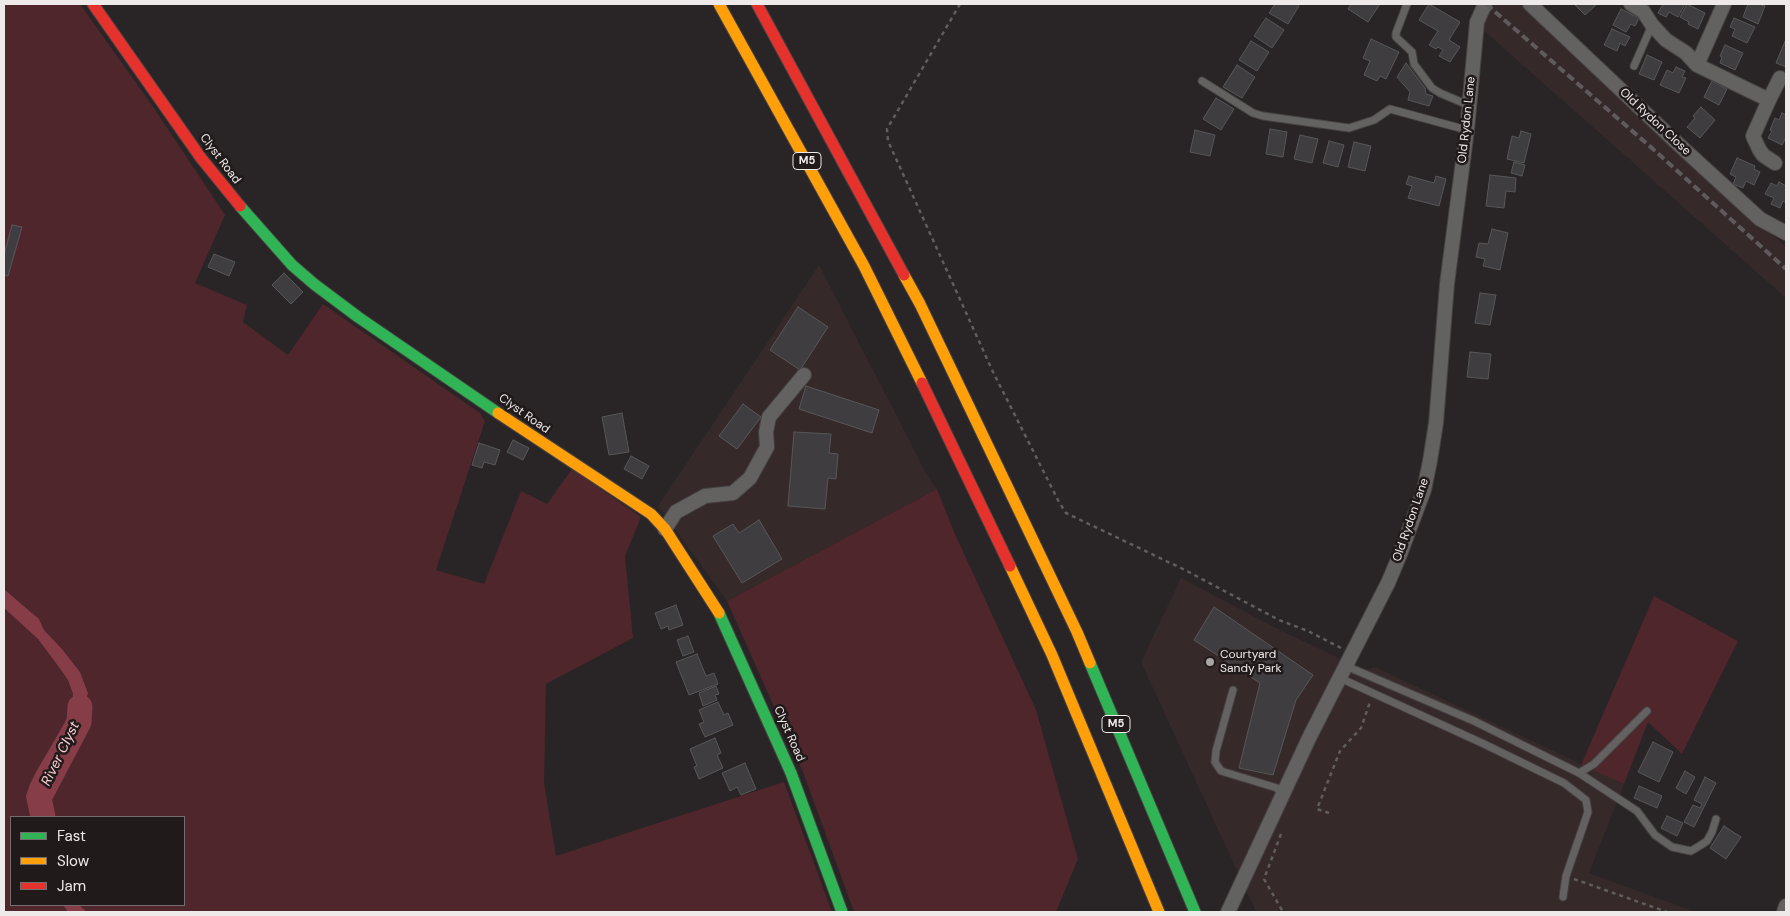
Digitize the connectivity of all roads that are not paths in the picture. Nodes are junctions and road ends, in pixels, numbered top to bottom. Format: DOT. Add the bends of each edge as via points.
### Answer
graph roads {
  1 [pos="93,4"];
  2 [pos="719,4"];
  3 [pos="757,4"];
  4 [pos="1408,4"];
  5 [pos="1485,4"];
  6 [pos="1530,4"];
  7 [pos="1631,4"];
  8 [pos="1724,4"];
  9 [pos="1652,25"];
  10 [pos="1697,64"];
  11 [pos="1634,66"];
  12 [pos="1780,78"];
  13 [pos="1202,81"];
  14 [pos="1769,100"];
  15 [pos="1468,104"];
  16 [pos="1467,130"];
  17 [pos="1775,163"];
  18 [pos="1786,233"];
  19 [pos="804,375"];
  20 [pos="665,529"];
  21 [pos="1343,672"];
  22 [pos="1234,690"];
  23 [pos="1647,711"];
  24 [pos="1579,773"];
  25 [pos="1282,797"];
  26 [pos="1716,819"];
  27 [pos="1563,897"];
  28 [pos="1786,906"];
  29 [pos="842,912"];
  30 [pos="1159,912"];
  31 [pos="1196,912"];
  32 [pos="1228,912"];
  33 [pos="1784,912"];
  1 -- 20 [label="main road, Clyst Road" via="200,158 292,265 366,322 535,439 651,514"];
  2 -- 30 [label="main road, M5" via="892,320 1052,655"];
  3 -- 31 [label="main road, M5" via="920,304 1077,632"];
  4 -- 15 [label="lane" via="1396,37 1412,52 1414,64 1432,88"];
  5 -- 15 [label="street, Old Rydon Lane" via="1477,22"];
  6 -- 18 [label="street, Old Rydon Close" via="1760,219"];
  7 -- 9 [label="street" via="1644,11"];
  8 -- 10 [label="street"];
  9 -- 10 [label="street"];
  9 -- 11 [label="lane"];
  10 -- 14 [label="street"];
  12 -- 14 [label="street"];
  13 -- 16 [label="lane" via="1263,116 1350,128 1374,120 1390,109"];
  14 -- 17 [label="street" via="1753,136 1763,155"];
  15 -- 16 [label="street, Old Rydon Lane"];
  16 -- 21 [label="street, Old Rydon Lane" via="1446,284 1436,423 1424,490 1399,556"];
  19 -- 20 [label="street" via="768,417 767,447 750,478 733,494 705,496 676,512"];
  20 -- 29 [label="main road, Clyst Road" via="720,615 792,773"];
  21 -- 24 [label="lane" via="1474,721"];
  21 -- 25 [label="street, Old Rydon Lane"];
  21 -- 27 [label="lane" via="1564,783 1586,800 1588,812 1566,876"];
  22 -- 25 [label="lane" via="1215,762 1221,771 1277,788"];
  23 -- 24 [label="lane" via="1594,764"];
  24 -- 26 [label="lane" via="1638,811 1655,835 1672,847 1690,851 1701,846 1712,832"];
  25 -- 32 [label="street, Old Rydon Lane"];
  28 -- 33 [label="street"];
}
